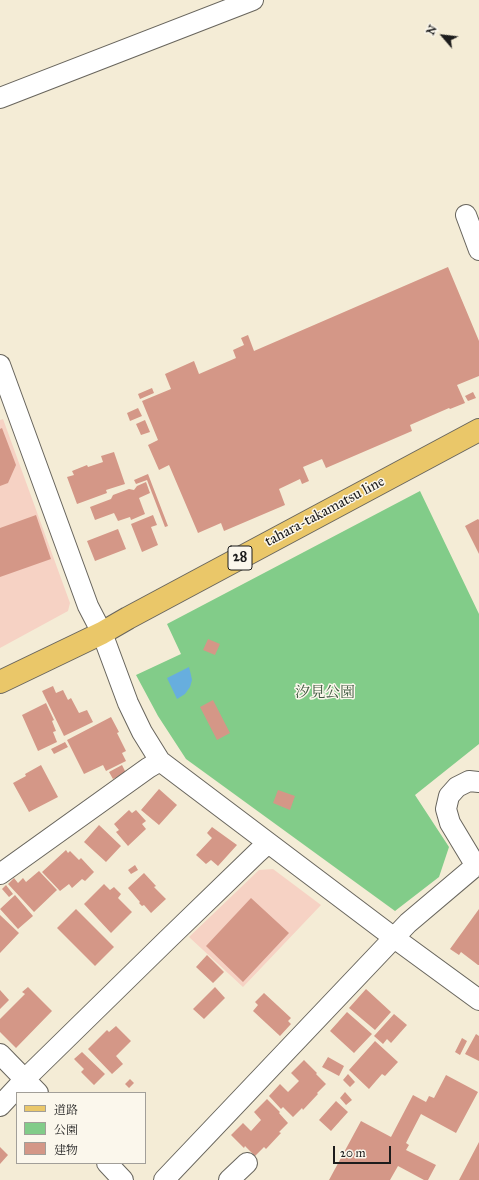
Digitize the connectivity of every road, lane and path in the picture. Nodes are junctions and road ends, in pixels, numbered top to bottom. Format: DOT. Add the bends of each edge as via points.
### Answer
graph roads {
  1 [pos="253,0"];
  2 [pos="0,98"];
  3 [pos="466,215"];
  4 [pos="479,250"];
  5 [pos="0,364"];
  6 [pos="479,430"];
  7 [pos="102,633"];
  8 [pos="0,682"];
  9 [pos="160,761"];
  10 [pos="479,782"];
  11 [pos="268,843"];
  12 [pos="478,865"];
  13 [pos="0,874"];
  14 [pos="393,937"];
  15 [pos="479,1000"];
  16 [pos="0,1054"];
  17 [pos="31,1086"];
  18 [pos="22,1092"];
  19 [pos="16,1096"];
  20 [pos="0,1106"];
  21 [pos="247,1163"];
  22 [pos="164,1180"];
  23 [pos="229,1180"];
  1 -- 2 [label="street"];
  3 -- 4 [label="street"];
  5 -- 7 [label="street" via="88,606"];
  6 -- 7 [label="main road, tahara-takamatsu line / 28"];
  7 -- 8 [label="main road, tahara-takamatsu line / 28"];
  7 -- 9 [label="street" via="128,703"];
  9 -- 11 [label="street"];
  9 -- 13 [label="street"];
  10 -- 12 [label="street" via="469,781 457,787 449,796 446,809 450,823"];
  11 -- 14 [label="street"];
  11 -- 17 [label="street" via="234,874"];
  12 -- 14 [label="street"];
  14 -- 15 [label="street"];
  14 -- 22 [label="street"];
  16 -- 17 [label="street"];
  17 -- 18 [label="street"];
  19 -- 20 [label="street"];
  21 -- 23 [label="street"];
}
